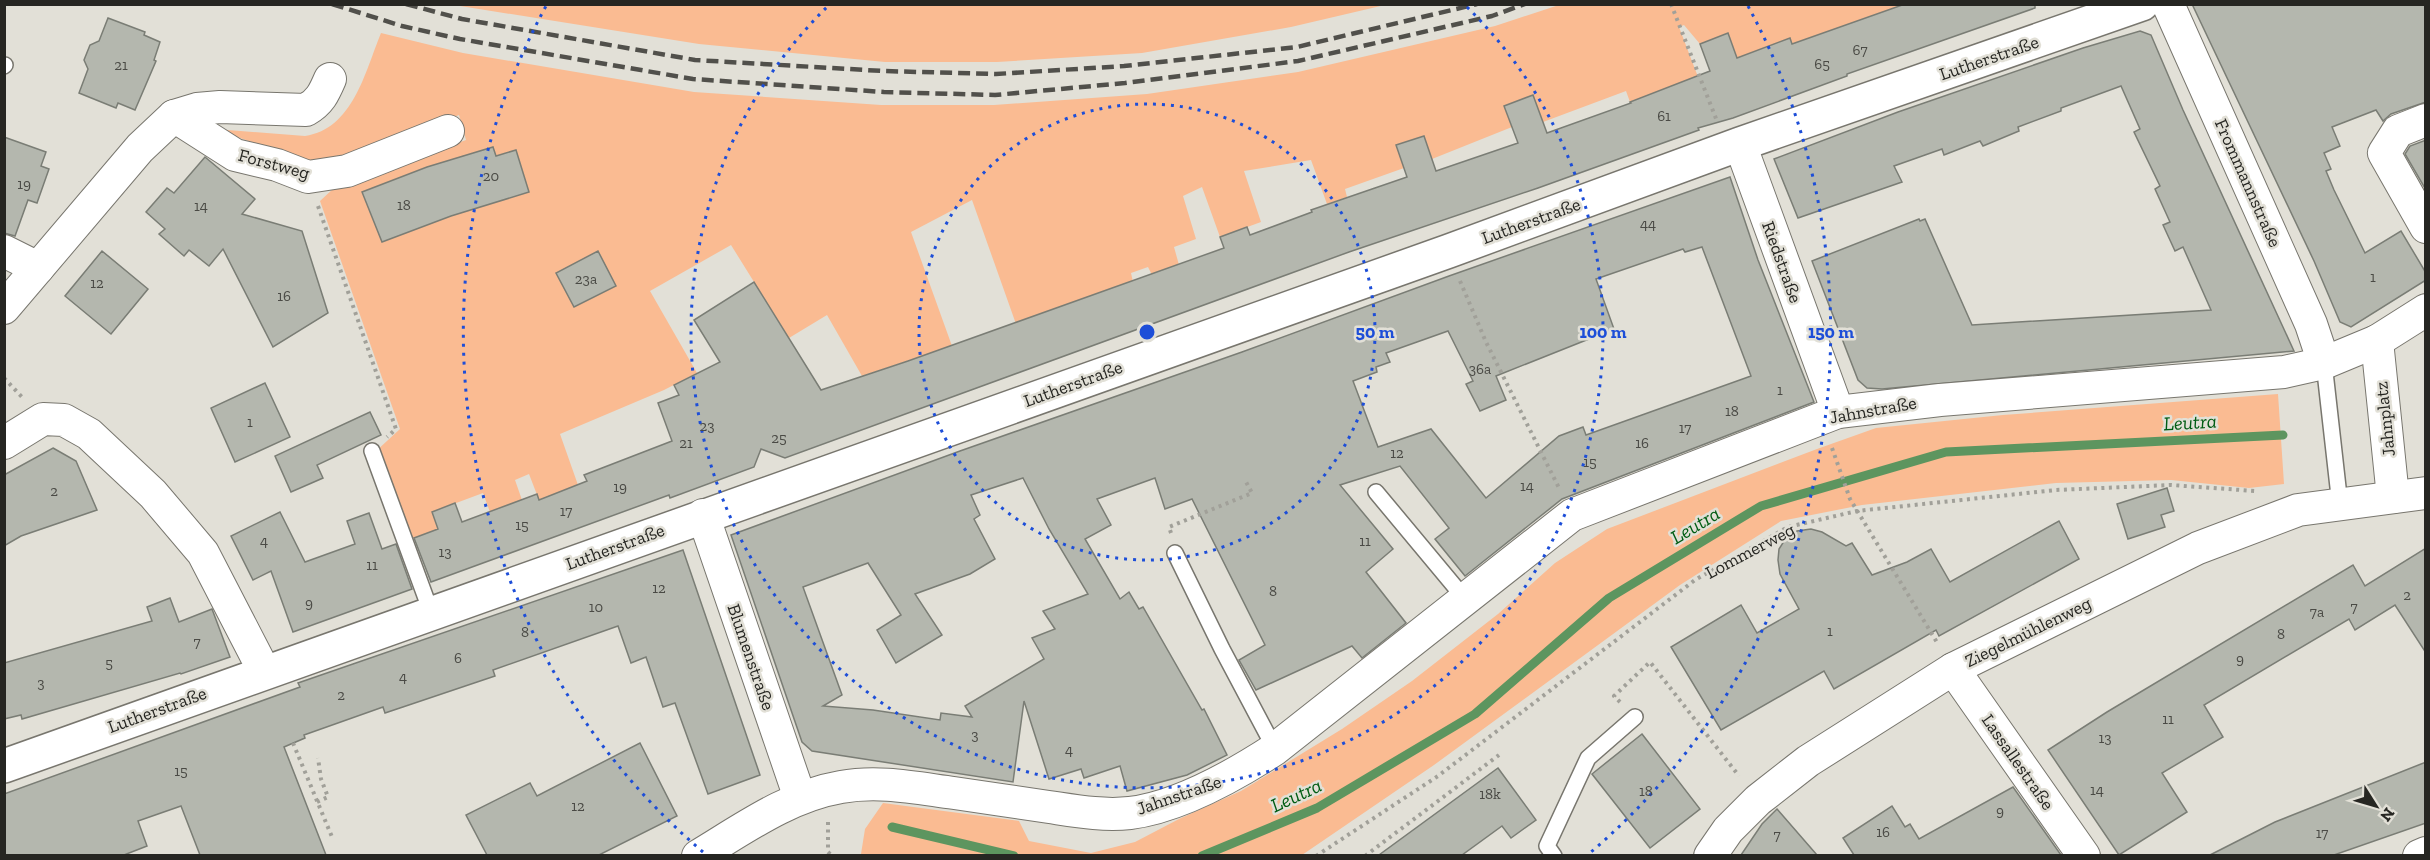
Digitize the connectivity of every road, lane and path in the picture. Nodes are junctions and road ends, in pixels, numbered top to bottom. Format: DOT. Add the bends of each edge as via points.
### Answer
graph roads {
  1 [pos="1671,4"];
  2 [pos="2142,4"];
  3 [pos="2168,4"];
  4 [pos="330,79"];
  5 [pos="174,116"];
  6 [pos="2426,120"];
  7 [pos="448,131"];
  8 [pos="1729,136"];
  9 [pos="308,177"];
  10 [pos="2426,227"];
  11 [pos="4,251"];
  12 [pos="38,268"];
  13 [pos="1460,280"];
  14 [pos="4,308"];
  15 [pos="2426,310"];
  16 [pos="2377,341"];
  17 [pos="2324,363"];
  18 [pos="1838,412"];
  19 [pos="4,442"];
  20 [pos="372,451"];
  21 [pos="1839,467"];
  22 [pos="1245,480"];
  23 [pos="2259,491"];
  24 [pos="1376,492"];
  25 [pos="1562,495"];
  26 [pos="2416,497"];
  27 [pos="2340,505"];
  28 [pos="1857,511"];
  29 [pos="703,515"];
  30 [pos="1175,553"];
  31 [pos="1466,600"];
  32 [pos="431,612"];
  33 [pos="1953,669"];
  34 [pos="264,671"];
  35 [pos="1635,717"];
  36 [pos="293,743"];
  37 [pos="1275,748"];
  38 [pos="1499,755"];
  39 [pos="318,758"];
  40 [pos="4,766"];
  41 [pos="800,798"];
  42 [pos="1758,800"];
  43 [pos="317,802"];
  44 [pos="828,821"];
  45 [pos="332,837"];
  46 [pos="2426,853"];
  47 [pos="828,854"];
  48 [pos="698,855"];
  49 [pos="1316,855"];
  50 [pos="1365,855"];
  51 [pos="1554,855"];
  52 [pos="1710,855"];
  53 [pos="2084,855"];
  54 [pos="2418,855"];
  1 -- 8 [label="path"];
  2 -- 8 [label="street, Lutherstraße"];
  3 -- 17 [label="street, Frommannstraße" via="2311,324"];
  4 -- 5 [label="street" via="316,105 306,110 220,107"];
  5 -- 9 [label="street, Forstweg" via="235,155"];
  5 -- 12 [label="street" via="140,148"];
  6 -- 10 [label="street" via="2398,131 2384,153"];
  7 -- 9 [label="street, Forstweg" via="347,171"];
  8 -- 18 [label="street, Riedstraße"];
  8 -- 29 [label="street, Lutherstraße" via="1459,247"];
  9 -- 20 [label="path" via="396,429"];
  11 -- 12 [label="street"];
  12 -- 14 [label="street"];
  13 -- 25 [label="path" via="1486,342"];
  15 -- 16 [label="street, Jahnstraße"];
  16 -- 17 [label="street, Jahnstraße"];
  16 -- 26 [label="street, Jahnplatz"];
  17 -- 18 [label="street, Jahnstraße" via="2284,372"];
  17 -- 27 [label="lane"];
  18 -- 31 [label="street, Jahnstraße" via="1572,515"];
  19 -- 34 [label="street" via="43,419 64,420 90,434 153,494 203,553"];
  20 -- 32 [label="lane"];
  21 -- 28 [label="path"];
  22 -- 30 [label="path" via="1252,493 1169,527"];
  23 -- 28 [label="path, Lommerweg" via="2170,485 2056,490"];
  24 -- 31 [label="lane"];
  26 -- 27 [label="street, Ziegelmühlenweg"];
  27 -- 33 [label="street, Ziegelmühlenweg" via="2298,510 2198,548"];
  28 -- 33 [label="path"];
  28 -- 49 [label="path, Lommerweg" via="1788,527 1695,580 1438,776"];
  29 -- 32 [label="street, Lutherstraße"];
  29 -- 41 [label="street, Blumenstraße"];
  30 -- 37 [label="lane"];
  31 -- 37 [label="street, Jahnstraße"];
  32 -- 34 [label="street, Lutherstraße"];
  33 -- 42 [label="street, Ziegelmühlenweg" via="1808,761"];
  33 -- 53 [label="street, Lassallestraße"];
  34 -- 40 [label="street, Lutherstraße"];
  35 -- 42 [label="path" via="1614,696 1650,662"];
  35 -- 51 [label="lane" via="1588,758 1547,846"];
  36 -- 43 [label="path"];
  37 -- 41 [label="street, Jahnstraße" via="1238,773 1201,791 1131,813 1096,813 867,783"];
  38 -- 50 [label="path"];
  39 -- 43 [label="path" via="328,797"];
  41 -- 48 [label="street, Jahnstraße"];
  42 -- 52 [label="street, Ziegelmühlenweg"];
  43 -- 45 [label="path"];
  44 -- 47 [label="path"];
  46 -- 54 [label="street"];
}
